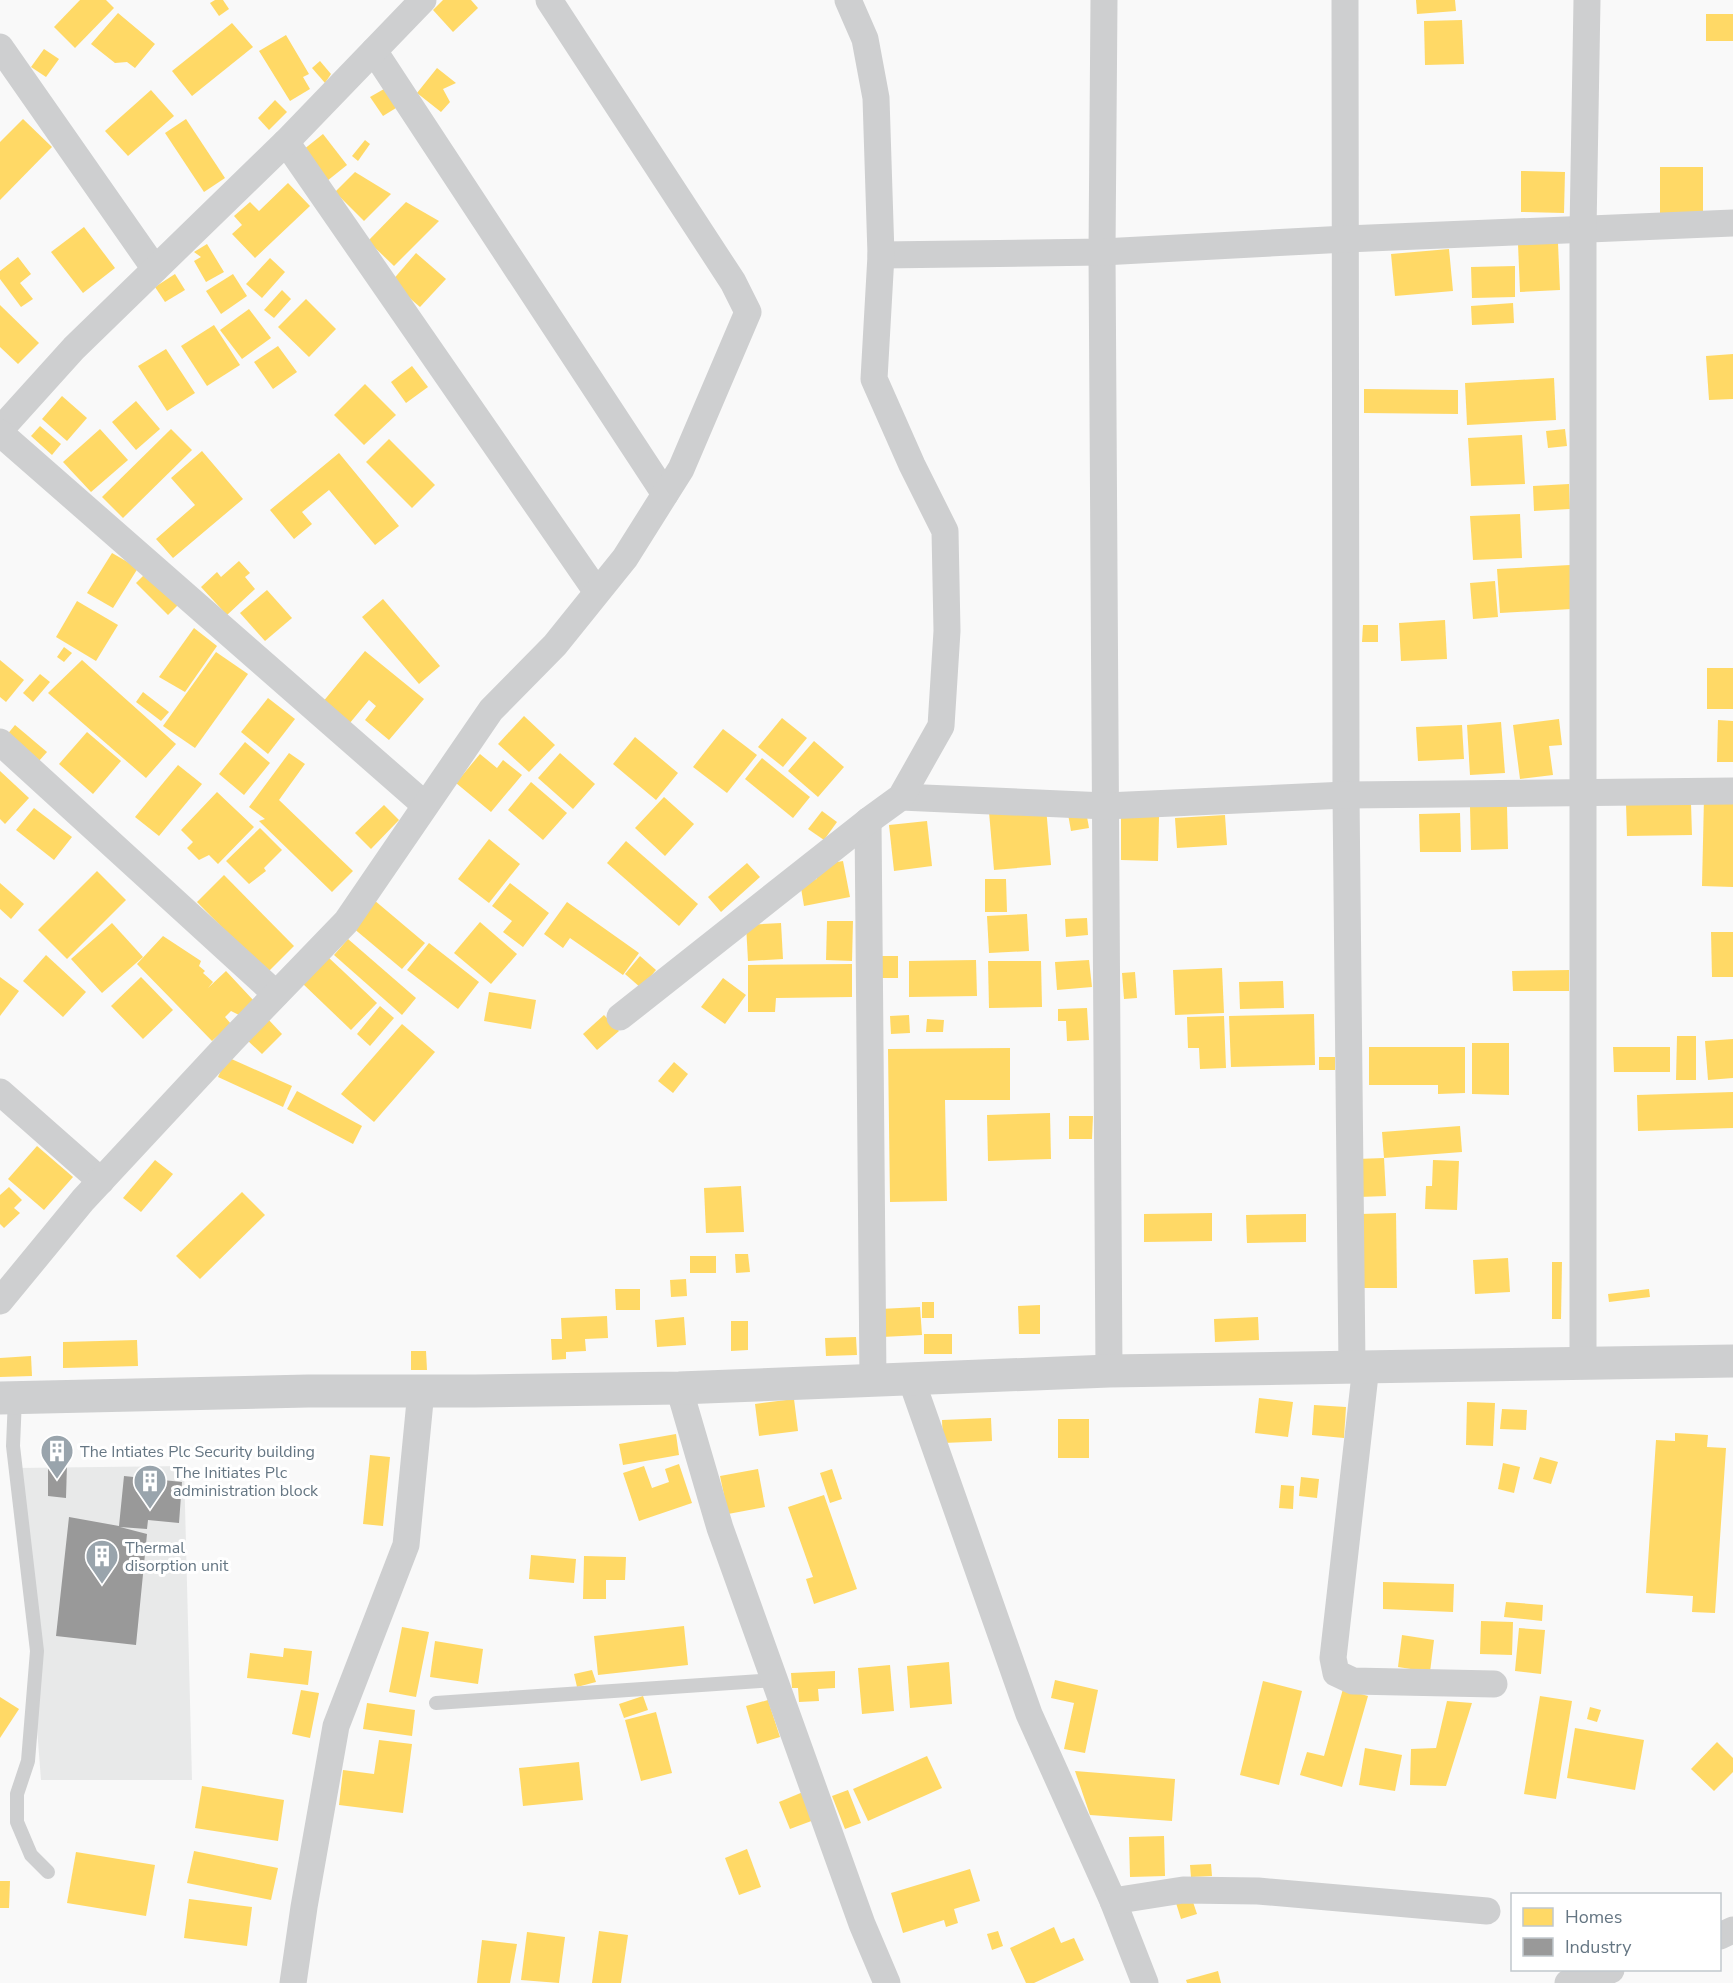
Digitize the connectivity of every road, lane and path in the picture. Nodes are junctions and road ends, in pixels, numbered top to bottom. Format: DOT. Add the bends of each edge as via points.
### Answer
graph roads {
  1 [pos="423,0"];
  2 [pos="549,0"];
  3 [pos="848,0"];
  4 [pos="1104,0"];
  5 [pos="1345,0"];
  6 [pos="1587,0"];
  7 [pos="0,47"];
  8 [pos="374,51"];
  9 [pos="286,142"];
  10 [pos="1733,223"];
  11 [pos="1583,230"];
  12 [pos="1346,239"];
  13 [pos="1102,252"];
  14 [pos="881,255"];
  15 [pos="155,269"];
  16 [pos="0,432"];
  17 [pos="665,494"];
  18 [pos="597,592"];
  19 [pos="0,742"];
  20 [pos="1583,791"];
  21 [pos="1733,791"];
  22 [pos="1346,795"];
  23 [pos="901,797"];
  24 [pos="425,805"];
  25 [pos="1106,806"];
  26 [pos="868,821"];
  27 [pos="276,994"];
  28 [pos="620,1017"];
  29 [pos="0,1092"];
  30 [pos="102,1181"];
  31 [pos="0,1301"];
  32 [pos="1733,1361"];
  33 [pos="1583,1364"];
  34 [pos="1359,1367"];
  35 [pos="1109,1371"];
  36 [pos="912,1379"];
  37 [pos="873,1380"];
  38 [pos="679,1388"];
  39 [pos="421,1391"];
  40 [pos="7,1398"];
  41 [pos="775,1680"];
  42 [pos="1494,1684"];
  43 [pos="436,1703"];
  44 [pos="48,1872"];
  45 [pos="1113,1901"];
  46 [pos="1487,1911"];
  47 [pos="1605,1971"];
  48 [pos="293,1983"];
  49 [pos="887,1983"];
  50 [pos="1145,1983"];
  51 [pos="1568,1983"];
  1 -- 8 [label="street"];
  2 -- 17 [label="street" via="733,282 748,312 681,469"];
  3 -- 14 [label="street" via="865,39 876,98"];
  4 -- 13 [label="street"];
  5 -- 12 [label="street"];
  6 -- 11 [label="street"];
  7 -- 15 [label="street"];
  8 -- 9 [label="street"];
  8 -- 17 [label="street"];
  9 -- 15 [label="street"];
  9 -- 18 [label="street"];
  10 -- 11 [label="street"];
  11 -- 12 [label="street"];
  11 -- 20 [label="street"];
  12 -- 13 [label="street"];
  12 -- 22 [label="street"];
  13 -- 14 [label="street"];
  13 -- 25 [label="street"];
  14 -- 23 [label="street" via="874,379 945,531 947,631 940,726"];
  15 -- 16 [label="street" via="74,348"];
  16 -- 24 [label="street"];
  17 -- 18 [label="street" via="625,558"];
  18 -- 24 [label="street" via="555,645 491,710"];
  19 -- 27 [label="street"];
  20 -- 21 [label="street"];
  20 -- 22 [label="street"];
  20 -- 33 [label="street"];
  22 -- 25 [label="street"];
  22 -- 34 [label="street"];
  23 -- 25 [label="street"];
  23 -- 26 [label="street"];
  24 -- 27 [label="street" via="346,922"];
  25 -- 35 [label="street"];
  26 -- 28 [label="street"];
  26 -- 37 [label="street"];
  27 -- 30 [label="street"];
  29 -- 30 [label="street"];
  30 -- 31 [label="street"];
  32 -- 33 [label="street"];
  33 -- 34 [label="street"];
  34 -- 35 [label="street"];
  34 -- 42 [label="street" via="1333,1658 1336,1673 1353,1681"];
  35 -- 36 [label="street"];
  36 -- 37 [label="street"];
  36 -- 45 [label="street" via="1029,1714"];
  37 -- 38 [label="street"];
  38 -- 39 [label="street"];
  38 -- 41 [label="street" via="720,1528"];
  39 -- 40 [label="street"];
  39 -- 48 [label="street" via="406,1545 336,1726"];
  40 -- 44 [label="lane" via="37,1651 28,1761 16,1794 17,1822 32,1855"];
  41 -- 43 [label="lane"];
  41 -- 49 [label="street"];
  45 -- 46 [label="street" via="1184,1890 1258,1891"];
  45 -- 50 [label="street"];
  47 -- 51 [label="street"];
}
